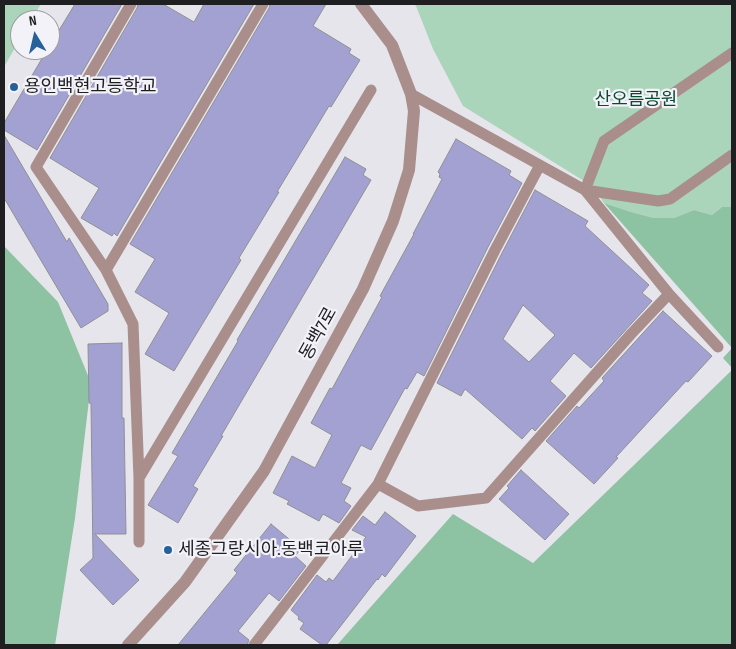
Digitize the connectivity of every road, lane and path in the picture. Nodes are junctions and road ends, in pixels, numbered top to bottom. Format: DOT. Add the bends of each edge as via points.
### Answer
graph roads {
  1 [pos="130,4"];
  2 [pos="263,4"];
  3 [pos="361,4"];
  4 [pos="732,53"];
  5 [pos="371,90"];
  6 [pos="411,94"];
  7 [pos="732,155"];
  8 [pos="540,165"];
  9 [pos="585,190"];
  10 [pos="106,270"];
  11 [pos="669,294"];
  12 [pos="718,347"];
  13 [pos="139,478"];
  14 [pos="378,484"];
  15 [pos="139,542"];
  16 [pos="128,645"];
  17 [pos="254,645"];
  1 -- 10 [label="lane" via="36,167"];
  2 -- 10 [label="lane"];
  3 -- 6 [label="street, 동백7로" via="392,45"];
  4 -- 9 [label="lane" via="604,141"];
  5 -- 13 [label="lane"];
  6 -- 8 [label="lane"];
  6 -- 16 [label="street, 동백7로" via="414,110 409,170 393,221 364,290 264,471 185,582"];
  7 -- 9 [label="lane" via="670,199 658,202"];
  8 -- 9 [label="lane"];
  8 -- 14 [label="lane"];
  9 -- 11 [label="lane"];
  10 -- 13 [label="lane" via="133,324"];
  11 -- 12 [label="lane"];
  11 -- 14 [label="lane" via="486,498 418,506"];
  13 -- 15 [label="lane"];
  14 -- 17 [label="lane"];
}
